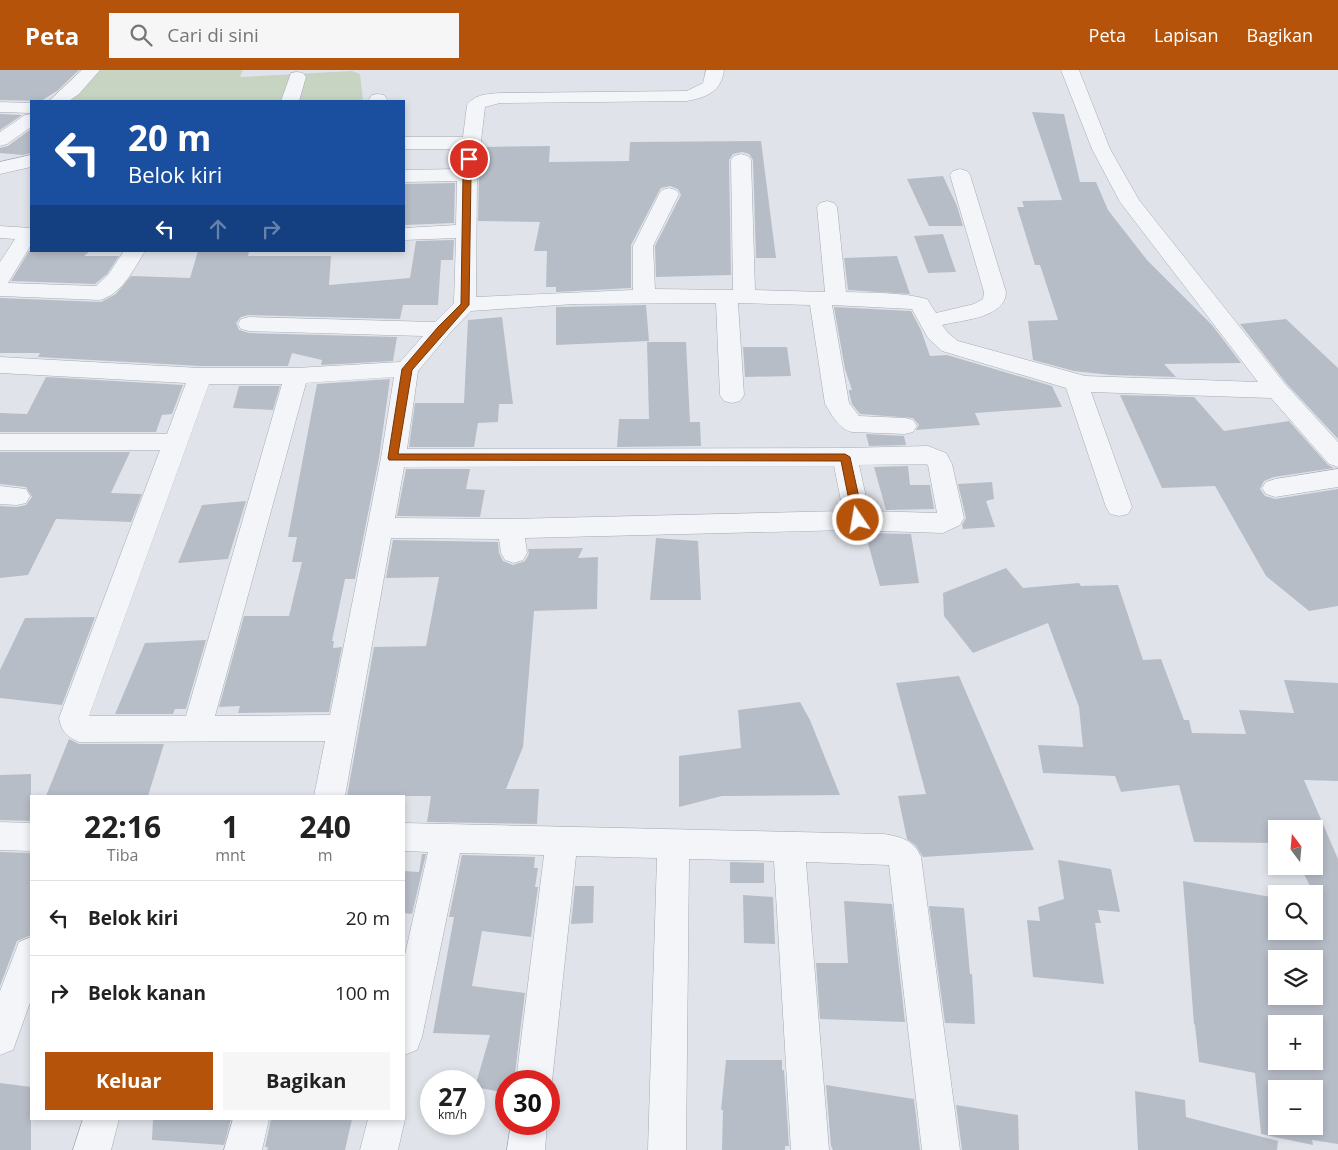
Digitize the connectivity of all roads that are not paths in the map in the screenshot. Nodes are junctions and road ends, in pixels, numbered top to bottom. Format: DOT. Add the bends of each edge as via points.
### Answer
graph roads {
  1 [pos="91,70"];
  2 [pos="715,70"];
  3 [pos="1070,70"];
  4 [pos="297,77"];
  5 [pos="59,100"];
  6 [pos="290,100"];
  7 [pos="0,107"];
  8 [pos="30,118"];
  9 [pos="0,140"];
  10 [pos="405,143"];
  11 [pos="471,143"];
  12 [pos="741,160"];
  13 [pos="30,161"];
  14 [pos="0,168"];
  15 [pos="467,175"];
  16 [pos="960,175"];
  17 [pos="405,176"];
  18 [pos="669,194"];
  19 [pos="827,207"];
  20 [pos="466,231"];
  21 [pos="0,232"];
  22 [pos="405,234"];
  23 [pos="134,252"];
  24 [pos="0,278"];
  25 [pos="0,289"];
  26 [pos="735,296"];
  27 [pos="644,297"];
  28 [pos="828,298"];
  29 [pos="465,305"];
  30 [pos="929,321"];
  31 [pos="249,324"];
  32 [pos="441,329"];
  33 [pos="0,365"];
  34 [pos="407,369"];
  35 [pos="200,376"];
  36 [pos="296,376"];
  37 [pos="1076,382"];
  38 [pos="1276,390"];
  39 [pos="732,395"];
  40 [pos="904,426"];
  41 [pos="0,442"];
  42 [pos="177,442"];
  43 [pos="845,457"];
  44 [pos="393,458"];
  45 [pos="1338,458"];
  46 [pos="1338,478"];
  47 [pos="1275,488"];
  48 [pos="1118,506"];
  49 [pos="858,520"];
  50 [pos="379,528"];
  51 [pos="343,728"];
  52 [pos="197,729"];
  53 [pos="330,795"];
  54 [pos="0,836"];
  55 [pos="30,837"];
  56 [pos="405,837"];
  57 [pos="447,837"];
  58 [pos="562,842"];
  59 [pos="673,843"];
  60 [pos="789,846"];
  61 [pos="30,957"];
  62 [pos="405,1032"];
  63 [pos="0,1037"];
  64 [pos="535,1070"];
  65 [pos="101,1120"];
  66 [pos="250,1120"];
  67 [pos="386,1120"];
  68 [pos="528,1135"];
  69 [pos="92,1150"];
  70 [pos="243,1150"];
  71 [pos="379,1150"];
  72 [pos="526,1150"];
  73 [pos="667,1150"];
  74 [pos="810,1150"];
  75 [pos="941,1150"];
  1 -- 5 [label="street"];
  2 -- 11 [label="street" via="714,83 710,87 687,96 484,100 476,105"];
  3 -- 38 [label="street" via="1101,149 1130,202"];
  4 -- 6 [label="street"];
  7 -- 8 [label="street"];
  8 -- 9 [label="street"];
  10 -- 11 [label="street"];
  11 -- 15 [label="street"];
  12 -- 26 [label="street"];
  13 -- 14 [label="street"];
  15 -- 17 [label="street"];
  15 -- 20 [label="street"];
  16 -- 30 [label="street" via="995,299 981,309"];
  18 -- 27 [label="street" via="644,246"];
  19 -- 28 [label="street"];
  20 -- 22 [label="street"];
  20 -- 29 [label="street"];
  21 -- 24 [label="street" via="20,232 26,237"];
  23 -- 25 [label="street" via="120,274 100,293"];
  26 -- 27 [label="street"];
  26 -- 28 [label="street"];
  26 -- 39 [label="street"];
  27 -- 29 [label="street" via="515,300"];
  28 -- 30 [label="street" via="912,302 918,304"];
  28 -- 40 [label="street" via="837,404 852,424"];
  29 -- 32 [label="street"];
  30 -- 37 [label="street" via="942,342 950,346"];
  31 -- 32 [label="street"];
  32 -- 34 [label="street"];
  33 -- 35 [label="street"];
  34 -- 36 [label="street"];
  34 -- 44 [label="street"];
  35 -- 36 [label="street"];
  35 -- 42 [label="street"];
  36 -- 52 [label="street"];
  37 -- 38 [label="street"];
  37 -- 48 [label="street"];
  38 -- 45 [label="street"];
  41 -- 42 [label="street"];
  42 -- 52 [label="street" via="74,718 79,729"];
  43 -- 44 [label="street"];
  43 -- 49 [label="street"];
  43 -- 49 [label="street" via="934,457 940,464 951,513 951,518 943,523"];
  44 -- 50 [label="street"];
  46 -- 47 [label="street"];
  49 -- 50 [label="street" via="512,541"];
  50 -- 51 [label="street"];
  51 -- 52 [label="street"];
  51 -- 53 [label="street"];
  54 -- 55 [label="street"];
  56 -- 57 [label="street"];
  57 -- 58 [label="street"];
  57 -- 62 [label="street"];
  58 -- 59 [label="street"];
  58 -- 64 [label="street"];
  59 -- 60 [label="street"];
  59 -- 73 [label="street"];
  60 -- 74 [label="street"];
  60 -- 75 [label="street" via="884,849 905,857"];
  61 -- 63 [label="street"];
  65 -- 69 [label="street"];
  66 -- 70 [label="street"];
  67 -- 71 [label="street"];
  68 -- 72 [label="street"];
}
